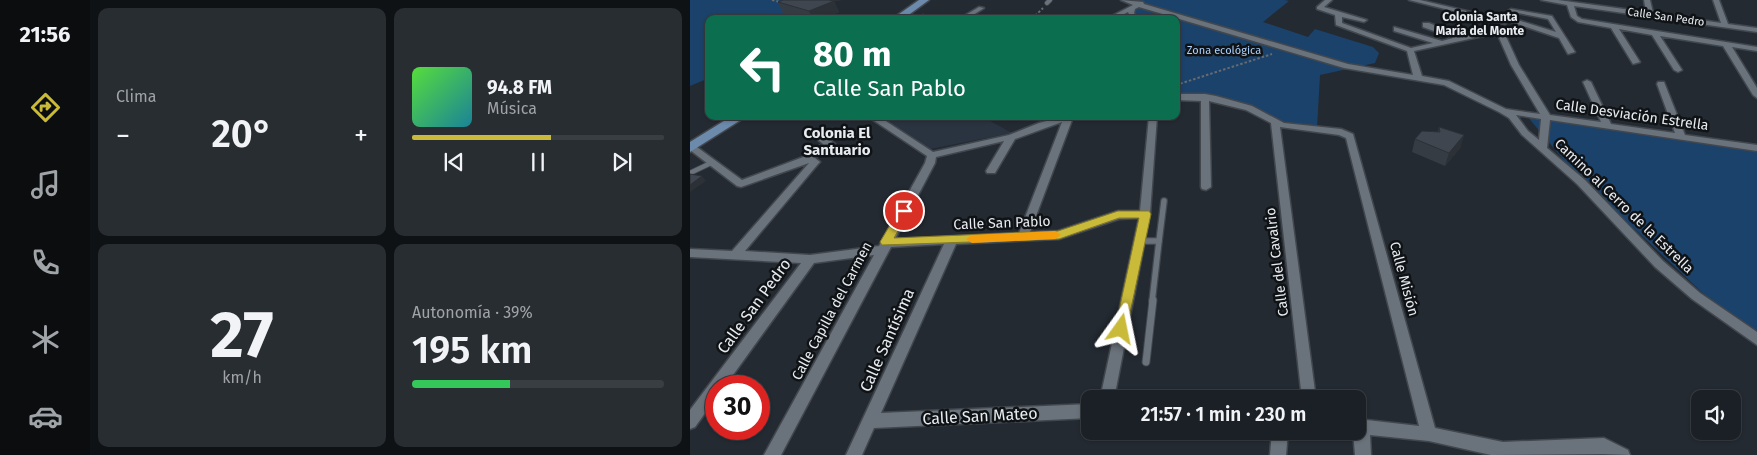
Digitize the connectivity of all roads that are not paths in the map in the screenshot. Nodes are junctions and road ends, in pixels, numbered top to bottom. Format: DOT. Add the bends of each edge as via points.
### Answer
graph roads {
  1 [pos="925,0"];
  2 [pos="1050,0"];
  3 [pos="1124,0"];
  4 [pos="1147,0"];
  5 [pos="1329,0"];
  6 [pos="1412,0"];
  7 [pos="1513,0"];
  8 [pos="1544,0"];
  9 [pos="1647,0"];
  10 [pos="1716,0"];
  11 [pos="1047,3"];
  12 [pos="1592,3"];
  13 [pos="1570,4"];
  14 [pos="1135,6"];
  15 [pos="981,8"];
  16 [pos="1511,11"];
  17 [pos="1339,14"];
  18 [pos="902,15"];
  19 [pos="969,15"];
  20 [pos="1117,15"];
  21 [pos="1132,15"];
  22 [pos="1167,15"];
  23 [pos="1650,15"];
  24 [pos="1180,19"];
  25 [pos="1364,20"];
  26 [pos="1506,20"];
  27 [pos="1426,25"];
  28 [pos="1725,25"];
  29 [pos="1613,26"];
  30 [pos="1397,29"];
  31 [pos="1499,30"];
  32 [pos="1757,30"];
  33 [pos="1655,33"];
  34 [pos="1562,37"];
  35 [pos="1460,39"];
  36 [pos="1444,44"];
  37 [pos="1726,44"];
  38 [pos="1757,49"];
  39 [pos="1410,50"];
  40 [pos="1571,52"];
  41 [pos="1636,62"];
  42 [pos="1678,70"];
  43 [pos="1418,78"];
  44 [pos="1587,82"];
  45 [pos="1661,84"];
  46 [pos="1180,95"];
  47 [pos="1757,95"];
  48 [pos="1205,98"];
  49 [pos="1502,110"];
  50 [pos="1546,116"];
  51 [pos="735,120"];
  52 [pos="877,120"];
  53 [pos="1061,120"];
  54 [pos="1071,120"];
  55 [pos="1153,120"];
  56 [pos="1275,122"];
  57 [pos="1607,125"];
  58 [pos="814,132"];
  59 [pos="1680,136"];
  60 [pos="1011,137"];
  61 [pos="691,147"];
  62 [pos="1543,147"];
  63 [pos="1757,148"];
  64 [pos="932,154"];
  65 [pos="809,158"];
  66 [pos="713,162"];
  67 [pos="991,171"];
  68 [pos="690,173"];
  69 [pos="1206,187"];
  70 [pos="1164,201"];
  71 [pos="1145,214"];
  72 [pos="1023,237"];
  73 [pos="952,240"];
  74 [pos="1139,241"];
  75 [pos="1159,241"];
  76 [pos="884,246"];
  77 [pos="690,253"];
  78 [pos="735,255"];
  79 [pos="810,259"];
  80 [pos="1757,339"];
  81 [pos="1146,362"];
  82 [pos="1109,390"];
  83 [pos="1308,390"];
  84 [pos="1081,411"];
  85 [pos="869,421"];
  86 [pos="690,422"];
  87 [pos="1366,427"];
  88 [pos="1429,434"];
  89 [pos="1279,440"];
  90 [pos="1361,440"];
  91 [pos="1503,452"];
  92 [pos="772,455"];
  93 [pos="854,455"];
  94 [pos="1278,455"];
  95 [pos="1363,455"];
  96 [pos="1622,455"];
  1 -- 18 [label="main road"];
  2 -- 11 [label="lane"];
  3 -- 14 [label="street, Camino al Cerro de la Estrella"];
  4 -- 14 [label="street"];
  5 -- 17 [label="street" via="1319,8"];
  6 -- 26 [label="street"];
  7 -- 16 [label="street"];
  8 -- 13 [label="street, Calle San Pedro"];
  9 -- 23 [label="street"];
  10 -- 28 [label="street"];
  12 -- 13 [label="street, Calle San Pedro"];
  12 -- 23 [label="street, Calle San Pedro"];
  13 -- 29 [label="street" via="1576,19"];
  14 -- 20 [label="street"];
  14 -- 21 [label="street"];
  14 -- 22 [label="street, Camino al Cerro de la Estrella"];
  15 -- 19 [label="street"];
  16 -- 26 [label="street"];
  16 -- 34 [label="street" via="1550,17"];
  17 -- 25 [label="street"];
  17 -- 39 [label="street" via="1338,24"];
  23 -- 28 [label="street, Calle San Pedro"];
  24 -- 43 [label="street, Camino al Cerro de la Estrella" via="1347,66"];
  26 -- 31 [label="street"];
  26 -- 34 [label="street"];
  27 -- 35 [label="street"];
  28 -- 32 [label="street, Calle San Pedro"];
  29 -- 33 [label="street"];
  29 -- 41 [label="street"];
  30 -- 36 [label="street"];
  31 -- 35 [label="street"];
  31 -- 50 [label="street" via="1515,65"];
  33 -- 37 [label="street"];
  33 -- 42 [label="street"];
  34 -- 40 [label="street"];
  35 -- 36 [label="street"];
  36 -- 39 [label="street"];
  37 -- 38 [label="street"];
  37 -- 47 [label="street"];
  39 -- 43 [label="street"];
  43 -- 49 [label="street, Camino al Cerro de la Estrella" via="1446,84"];
  44 -- 57 [label="street"];
  45 -- 59 [label="street"];
  46 -- 48 [label="street"];
  48 -- 56 [label="street" via="1249,108"];
  48 -- 69 [label="street"];
  49 -- 50 [label="street, Calle Desviación Estrella"];
  49 -- 62 [label="street, Camino al Cerro de la Estrella"];
  50 -- 57 [label="street, Calle Desviación Estrella"];
  50 -- 62 [label="street"];
  51 -- 61 [label="main road"];
  52 -- 64 [label="street"];
  53 -- 60 [label="street"];
  54 -- 72 [label="street"];
  55 -- 71 [label="street"];
  56 -- 83 [label="street, Calle del Cavalrio"];
  56 -- 88 [label="street, Calle Misión" via="1350,136"];
  57 -- 59 [label="street, Calle Desviación Estrella"];
  58 -- 65 [label="street" via="830,144"];
  59 -- 63 [label="street, Calle Desviación Estrella"];
  60 -- 64 [label="street"];
  60 -- 67 [label="street"];
  61 -- 66 [label="street"];
  62 -- 80 [label="street, Camino al Cerro de la Estrella" via="1659,264 1696,296"];
  64 -- 76 [label="street, Calle Capilla del Carmen"];
  65 -- 66 [label="street" via="741,184"];
  65 -- 78 [label="street" via="815,162"];
  66 -- 68 [label="lane"];
  70 -- 75 [label="lane"];
  71 -- 72 [label="street, Calle San Pablo" via="1118,214 1059,235"];
  71 -- 74 [label="street"];
  72 -- 73 [label="street, Calle San Pablo"];
  73 -- 76 [label="street, Calle San Pablo"];
  73 -- 85 [label="street, Calle Santísima"];
  74 -- 75 [label="lane"];
  74 -- 82 [label="street"];
  75 -- 81 [label="lane"];
  76 -- 79 [label="street, Calle San Pablo"];
  76 -- 92 [label="street, Calle Capilla del Carmen"];
  77 -- 78 [label="street, Calle San Pablo"];
  78 -- 79 [label="street, Calle San Pablo"];
  79 -- 86 [label="street, Calle San Pedro"];
  84 -- 85 [label="street, Calle San Mateo"];
  85 -- 93 [label="street, Calle Santísima"];
  87 -- 88 [label="street"];
  88 -- 91 [label="street"];
  89 -- 94 [label="street"];
  90 -- 95 [label="street"];
  91 -- 96 [label="street" via="1604,446"];
}
